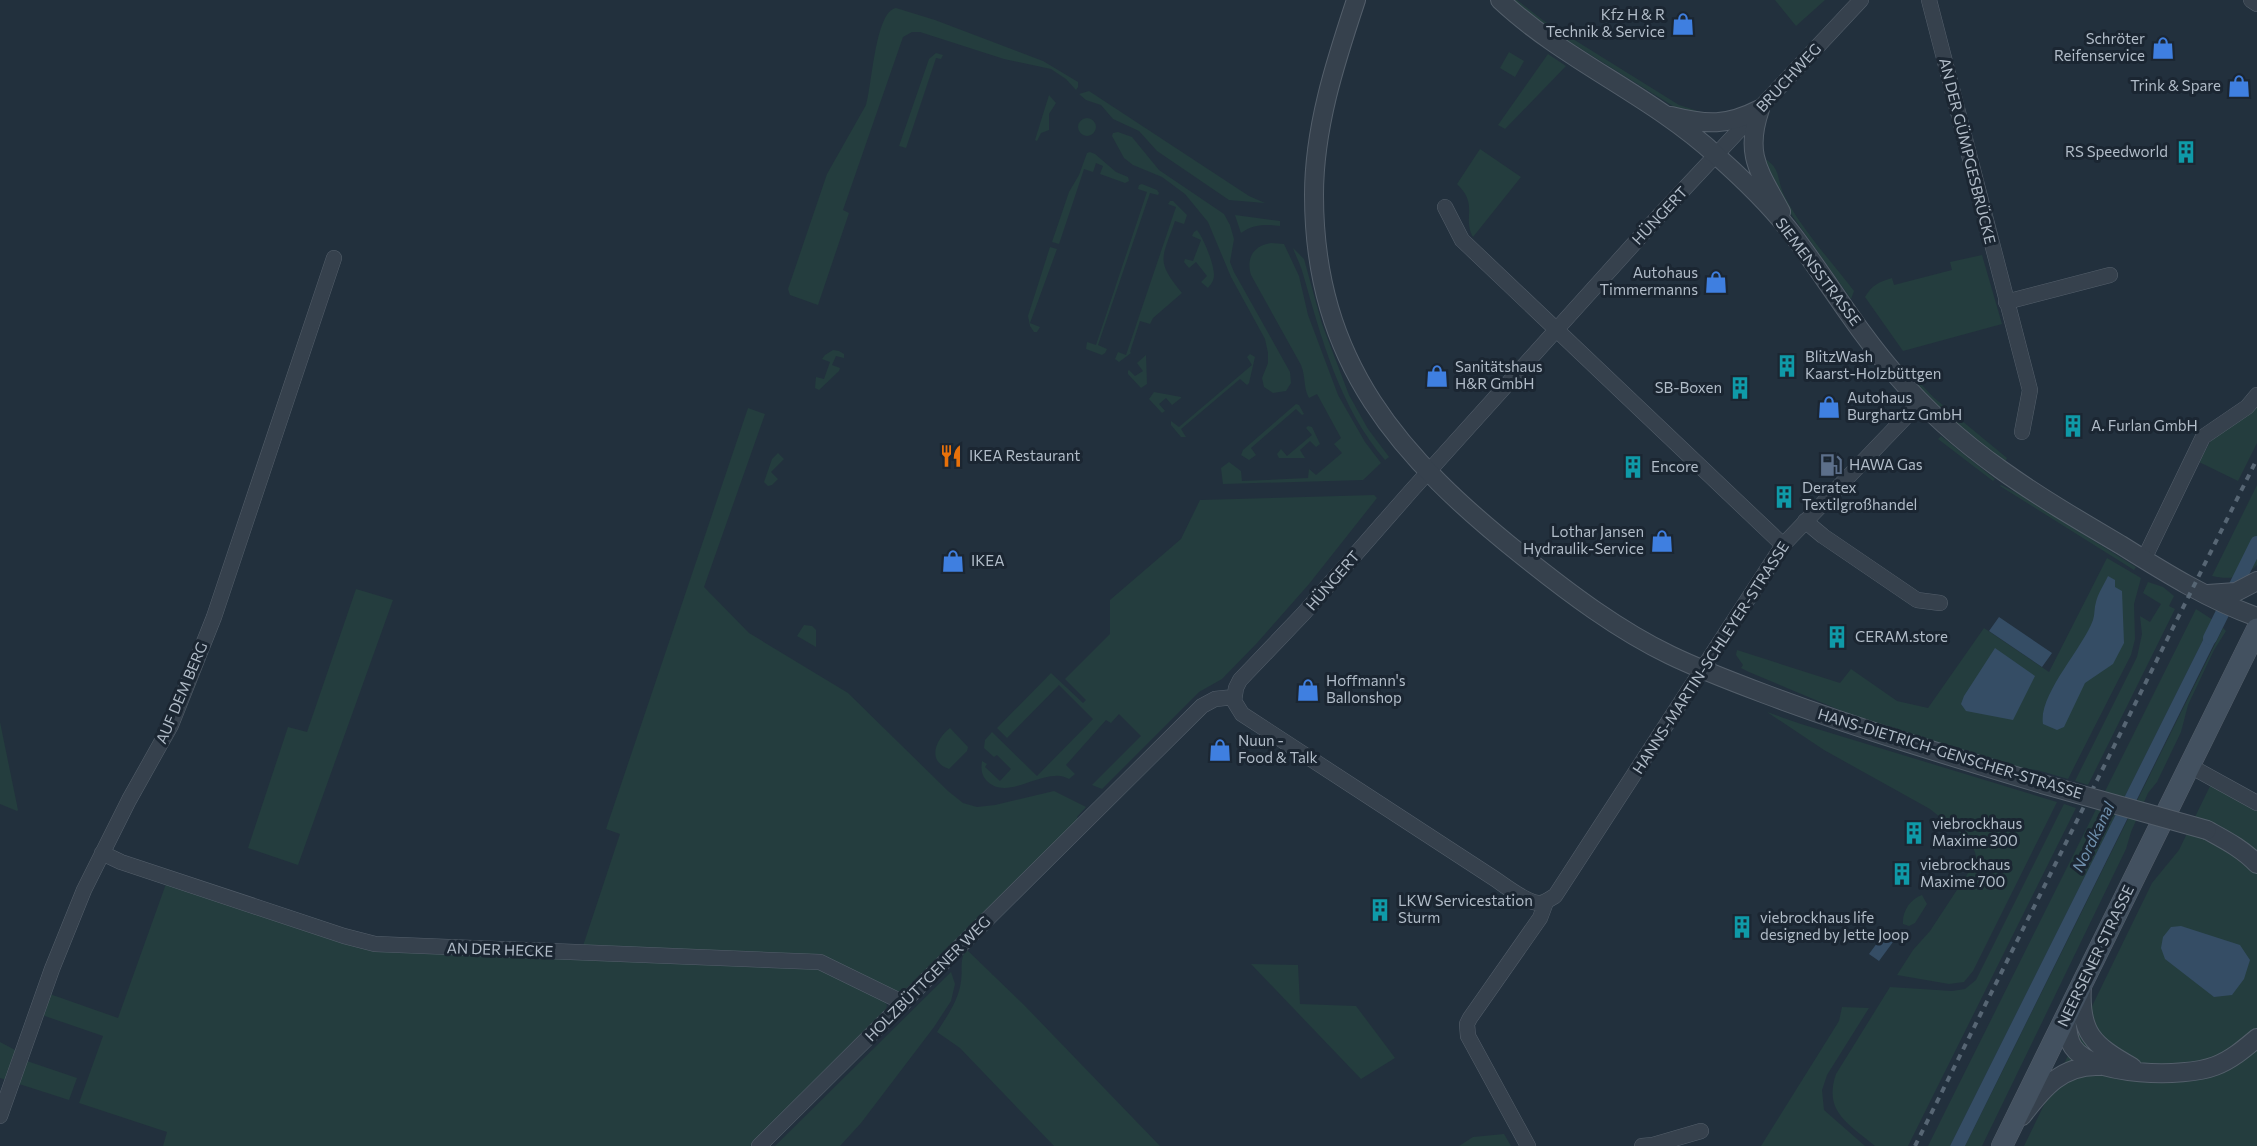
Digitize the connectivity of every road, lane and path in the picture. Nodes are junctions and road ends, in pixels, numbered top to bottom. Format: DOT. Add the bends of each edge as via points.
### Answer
graph roads {
  1 [pos="1356,0"];
  2 [pos="1362,0"];
  3 [pos="1500,0"];
  4 [pos="1861,0"];
  5 [pos="1929,0"];
  6 [pos="2251,0"];
  7 [pos="2257,4"];
  8 [pos="1348,24"];
  9 [pos="1760,109"];
  10 [pos="1666,115"];
  11 [pos="1717,156"];
  12 [pos="1445,207"];
  13 [pos="1791,233"];
  14 [pos="334,258"];
  15 [pos="2110,275"];
  16 [pos="2006,302"];
  17 [pos="1557,330"];
  18 [pos="2257,395"];
  19 [pos="1920,402"];
  20 [pos="2022,432"];
  21 [pos="1428,472"];
  22 [pos="1805,521"];
  23 [pos="1783,545"];
  24 [pos="2144,559"];
  25 [pos="2254,583"];
  26 [pos="2206,594"];
  27 [pos="1940,603"];
  28 [pos="2240,611"];
  29 [pos="2257,617"];
  30 [pos="2257,629"];
  31 [pos="2243,657"];
  32 [pos="1702,670"];
  33 [pos="1234,696"];
  34 [pos="2190,766"];
  35 [pos="2257,803"];
  36 [pos="102,853"];
  37 [pos="2257,864"];
  38 [pos="1546,902"];
  39 [pos="2082,984"];
  40 [pos="904,1003"];
  41 [pos="2066,1016"];
  42 [pos="2257,1038"];
  43 [pos="2105,1067"];
  44 [pos="2139,1071"];
  45 [pos="0,1116"];
  46 [pos="1701,1131"];
  47 [pos="2004,1143"];
  48 [pos="759,1146"];
  49 [pos="1528,1146"];
  50 [pos="1642,1146"];
  1 -- 8 [label="street, HANS-DIETRICH-GENSCHER-STRASSE"];
  2 -- 8 [label="street, HANS-DIETRICH-GENSCHER-STRASSE"];
  3 -- 10 [label="street, SIEMENSSTRASSE" via="1550,41"];
  4 -- 9 [label="street, BRUCHWEG"];
  5 -- 16 [label="street, AN DER GÜMPGESBRÜCKE"];
  6 -- 7 [label="street"];
  8 -- 21 [label="street, HANS-DIETRICH-GENSCHER-STRASSE" via="1318,140 1314,194 1318,255 1332,316 1358,378 1388,426"];
  9 -- 10 [label="street" via="1725,123"];
  9 -- 11 [label="street, BRUCHWEG"];
  9 -- 13 [label="street" via="1753,154"];
  10 -- 11 [label="street, SIEMENSSTRASSE"];
  11 -- 13 [label="street, SIEMENSSTRASSE"];
  11 -- 17 [label="street, HÜNGERT"];
  12 -- 17 [label="street" via="1462,240"];
  13 -- 19 [label="street, SIEMENSSTRASSE" via="1885,362"];
  14 -- 36 [label="street, AUF DEM BERG" via="214,617 159,750"];
  15 -- 16 [label="street"];
  16 -- 20 [label="street, AN DER GÜMPGESBRÜCKE" via="2030,390"];
  17 -- 21 [label="street, HÜNGERT"];
  17 -- 23 [label="street"];
  18 -- 24 [label="street" via="2247,407 2204,436"];
  19 -- 22 [label="street, HANNS-MARTIN-SCHLEYER-STRASSE"];
  19 -- 24 [label="street, SIEMENSSTRASSE" via="2002,472"];
  21 -- 32 [label="street, HANS-DIETRICH-GENSCHER-STRASSE" via="1485,525 1578,598 1668,654"];
  21 -- 33 [label="street, HÜNGERT" via="1240,680"];
  22 -- 23 [label="street, HANNS-MARTIN-SCHLEYER-STRASSE"];
  22 -- 27 [label="street" via="1917,600"];
  23 -- 32 [label="street, HANNS-MARTIN-SCHLEYER-STRASSE"];
  24 -- 26 [label="street, SIEMENSSTRASSE"];
  25 -- 26 [label="street" via="2236,592"];
  26 -- 28 [label="street, SIEMENSSTRASSE"];
  28 -- 29 [label="street, SIEMENSSTRASSE"];
  28 -- 31 [label="street" via="2246,631"];
  30 -- 31 [label="main road, NEERSENER STRASSE"];
  31 -- 34 [label="main road, NEERSENER STRASSE"];
  32 -- 37 [label="street, HANS-DIETRICH-GENSCHER-STRASSE, bridge" via="1908,744 2206,830 2229,841"];
  32 -- 38 [label="street, HANNS-MARTIN-SCHLEYER-STRASSE" via="1555,896"];
  33 -- 38 [label="street" via="1235,706 1242,714 1527,899"];
  33 -- 40 [label="street, HOLZBÜTTGENER WEG" via="1202,706"];
  34 -- 35 [label="street"];
  34 -- 39 [label="main road, NEERSENER STRASSE"];
  36 -- 40 [label="street, AN DER HECKE" via="375,944 820,962"];
  36 -- 45 [label="street, AUF DEM BERG" via="52,969"];
  38 -- 49 [label="street, HANNS-MARTIN-SCHLEYER-STRASSE" via="1540,918 1470,1018 1467,1031"];
  39 -- 41 [label="main road, NEERSENER STRASSE"];
  39 -- 44 [label="street" via="2083,1022 2091,1036"];
  40 -- 48 [label="street, HOLZBÜTTGENER WEG"];
  41 -- 43 [label="street" via="2068,1038 2074,1049"];
  41 -- 47 [label="main road, NEERSENER STRASSE"];
  42 -- 44 [label="street" via="2215,1066 2188,1073"];
  43 -- 44 [label="street"];
  43 -- 47 [label="street" via="2068,1070 2029,1107"];
  46 -- 50 [label="street"];
}
